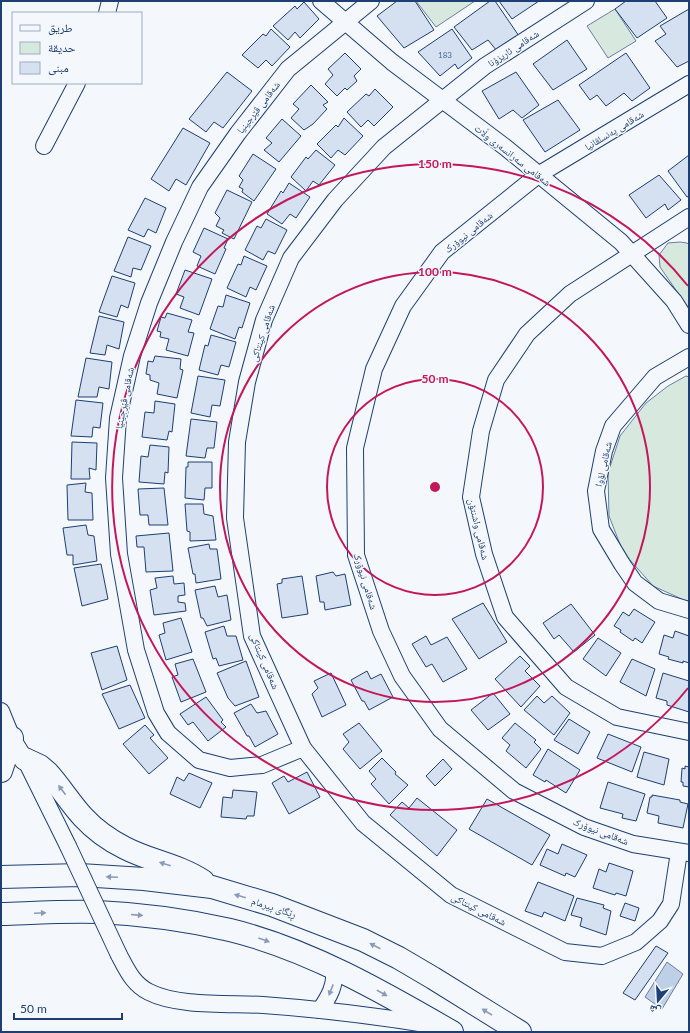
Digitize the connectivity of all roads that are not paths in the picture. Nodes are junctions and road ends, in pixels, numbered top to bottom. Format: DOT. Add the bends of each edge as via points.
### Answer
graph roads {
  1 [pos="110,1"];
  2 [pos="321,1"];
  3 [pos="371,1"];
  4 [pos="586,1"];
  5 [pos="107,12"];
  6 [pos="345,22"];
  7 [pos="76,84"];
  8 [pos="689,84"];
  9 [pos="442,100"];
  10 [pos="44,146"];
  11 [pos="538,175"];
  12 [pos="687,223"];
  13 [pos="631,254"];
  14 [pos="689,325"];
  15 [pos="689,357"];
  16 [pos="689,610"];
  17 [pos="1,711"];
  18 [pos="7,732"];
  19 [pos="689,732"];
  20 [pos="303,748"];
  21 [pos="25,759"];
  22 [pos="1,771"];
  23 [pos="684,852"];
  24 [pos="1,877"];
  25 [pos="212,888"];
  26 [pos="1,914"];
  27 [pos="334,969"];
  28 [pos="320,1010"];
  29 [pos="447,1029"];
  30 [pos="520,1032"];
  1 -- 5 [label="street"];
  2 -- 6 [label="street, شەقامی سەرانسەری وڵات"];
  3 -- 6 [label="street, شەقامی ڤێرجینیا"];
  4 -- 9 [label="street, شەقامی ئاریزۆنا" via="485,66"];
  6 -- 9 [label="street, شەقامی سەرانسەری وڵات"];
  6 -- 20 [label="street, شەقامی ڤێرجینیا" via="288,69 200,187 149,302 132,356 118,418 114,478 119,554 136,650 156,713 168,733 199,760 230,768 262,765"];
  7 -- 10 [label="street"];
  8 -- 11 [label="street, شەقامی پەنسلڤانیا"];
  9 -- 11 [label="street, شەقامی سەرانسەری وڵات"];
  9 -- 20 [label="street, شەقامی کینتاکی" via="384,147 335,200 291,258 264,320 247,382 237,442 235,518 252,636"];
  11 -- 13 [label="street, شەقامی سەرانسەری وڵات" via="621,242"];
  11 -- 23 [label="street, شەقامی نیوۆرک" via="442,252 403,306 374,369 355,448 356,555 381,631 402,676 440,730 514,791 584,826 633,844"];
  12 -- 13 [label="street, شەقامی واشنتۆن"];
  13 -- 14 [label="street, شەقامی سەرانسەری وڵات" via="674,301"];
  13 -- 19 [label="street, شەقامی واشنتۆن" via="570,294 532,329 496,380 481,431 471,497 484,554 505,617 566,687 617,717"];
  15 -- 16 [label="street, شەقامی لۆوا" via="655,377 613,426 604,451 596,492 601,528 635,583 659,601"];
  17 -- 18 [label="street"];
  18 -- 21 [label="street"];
  18 -- 22 [label="highway"];
  20 -- 23 [label="street, شەقامی کینتاکی" via="363,823 451,895 565,952 602,956 636,942 660,921 671,904"];
  25 -- 21 [label="highway, one-way" via="195,876 125,848 103,835 83,817 47,772"];
  21 -- 28 [label="street, bridge" via="129,974 137,984 160,997 173,999"];
  25 -- 24 [label="highway, ڕێگای پیرمام, one-way" via="144,879 80,875"];
  30 -- 25 [label="highway, ڕێگای پیرمام, one-way" via="422,972 363,940 272,905"];
  26 -- 27 [label="highway, one-way" via="98,912 164,917 230,930 288,949"];
  27 -- 28 [label="street, one-way" via="334,984"];
  27 -- 29 [label="highway, one-way"];
  28 -- 29 [label="street" via="372,1015"];
}
